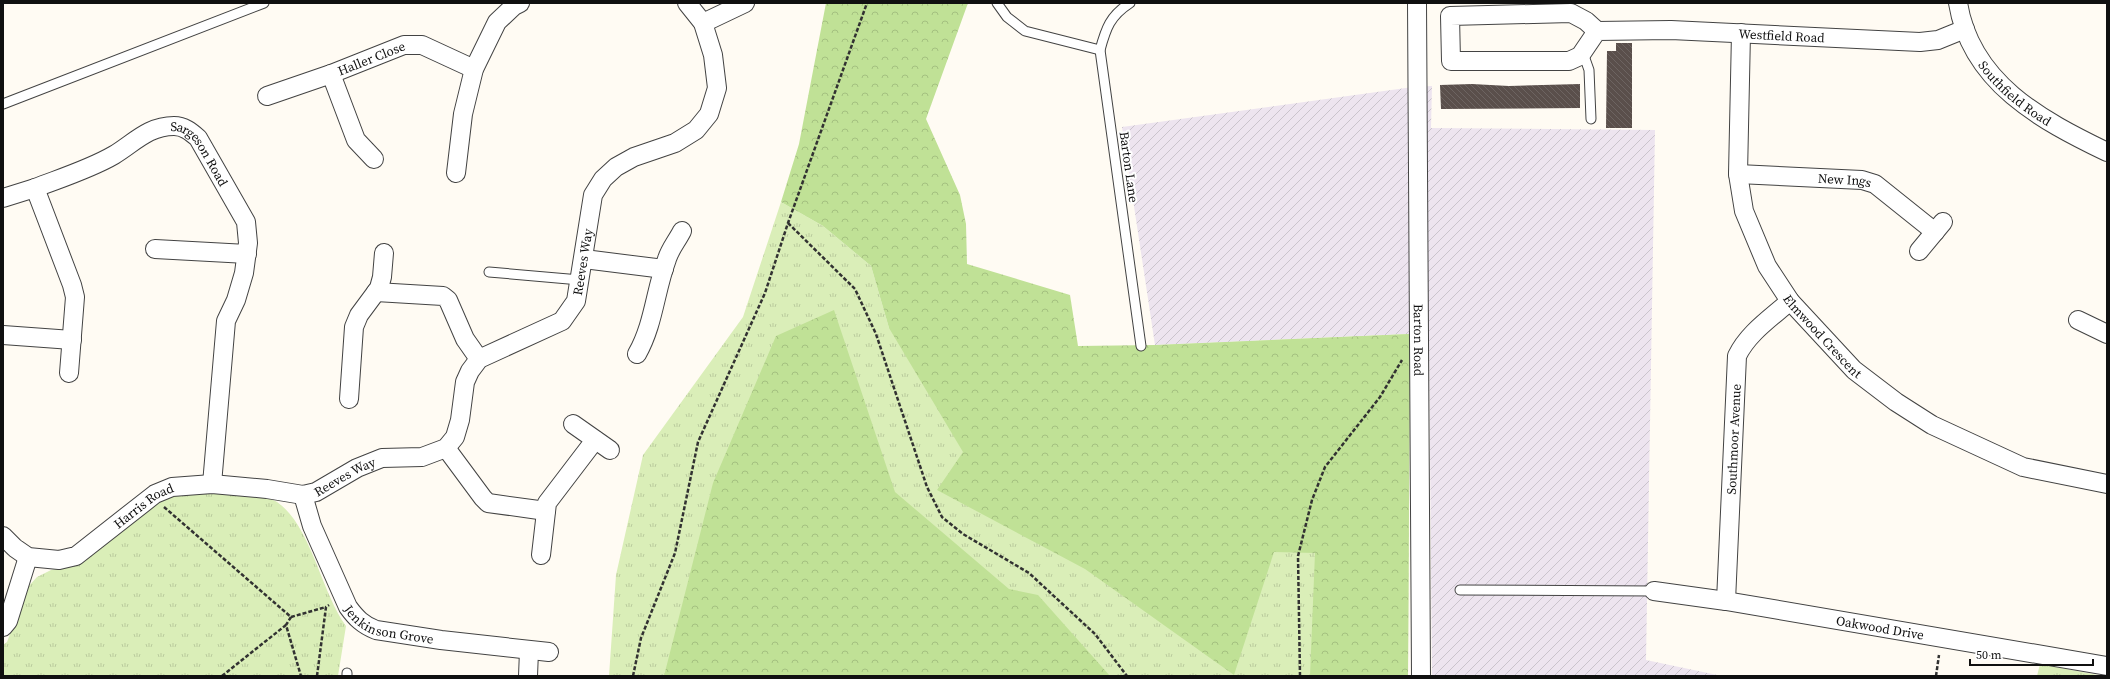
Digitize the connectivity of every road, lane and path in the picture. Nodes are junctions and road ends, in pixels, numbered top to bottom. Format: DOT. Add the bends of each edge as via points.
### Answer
graph roads {
  1 [pos="264,3"];
  2 [pos="520,3"];
  3 [pos="687,3"];
  4 [pos="745,3"];
  5 [pos="867,3"];
  6 [pos="997,3"];
  7 [pos="1130,3"];
  8 [pos="1417,3"];
  9 [pos="1958,3"];
  10 [pos="703,23"];
  11 [pos="1965,29"];
  12 [pos="1597,31"];
  13 [pos="1741,33"];
  14 [pos="1100,50"];
  15 [pos="1583,53"];
  16 [pos="474,69"];
  17 [pos="331,74"];
  18 [pos="267,96"];
  19 [pos="3,104"];
  20 [pos="1590,119"];
  21 [pos="2107,152"];
  22 [pos="374,159"];
  23 [pos="456,173"];
  24 [pos="1738,174"];
  25 [pos="35,188"];
  26 [pos="3,198"];
  27 [pos="788,223"];
  28 [pos="682,231"];
  29 [pos="155,249"];
  30 [pos="1919,251"];
  31 [pos="384,253"];
  32 [pos="246,254"];
  33 [pos="584,259"];
  34 [pos="664,269"];
  35 [pos="489,272"];
  36 [pos="580,280"];
  37 [pos="376,292"];
  38 [pos="1790,301"];
  39 [pos="2078,320"];
  40 [pos="2107,334"];
  41 [pos="3,335"];
  42 [pos="72,340"];
  43 [pos="1420,343"];
  44 [pos="1141,346"];
  45 [pos="637,354"];
  46 [pos="479,359"];
  47 [pos="69,373"];
  48 [pos="349,399"];
  49 [pos="572,424"];
  50 [pos="595,440"];
  51 [pos="446,448"];
  52 [pos="610,450"];
  53 [pos="212,484"];
  54 [pos="2107,484"];
  55 [pos="303,495"];
  56 [pos="152,497"];
  57 [pos="546,511"];
  58 [pos="3,536"];
  59 [pos="541,555"];
  60 [pos="28,557"];
  61 [pos="1460,590"];
  62 [pos="1654,591"];
  63 [pos="344,597"];
  64 [pos="1726,601"];
  65 [pos="326,607"];
  66 [pos="291,617"];
  67 [pos="286,626"];
  68 [pos="3,627"];
  69 [pos="1942,638"];
  70 [pos="529,651"];
  71 [pos="549,652"];
  72 [pos="2107,666"];
  73 [pos="222,676"];
  74 [pos="301,676"];
  75 [pos="317,676"];
  76 [pos="528,676"];
  77 [pos="633,676"];
  78 [pos="1127,676"];
  79 [pos="1300,676"];
  80 [pos="1421,676"];
  81 [pos="1936,676"];
  1 -- 19 [label="lane"];
  2 -- 16 [label="street" via="498,22"];
  3 -- 10 [label="street, Reeves Way"];
  4 -- 10 [label="street"];
  5 -- 27 [label="path"];
  6 -- 14 [label="lane" via="1007,17 1025,31"];
  7 -- 14 [label="lane, Barton Lane" via="1119,10 1106,26"];
  8 -- 43 [label="street, Barton Road"];
  9 -- 11 [label="street, Southfield Road"];
  10 -- 33 [label="street, Reeves Way" via="713,55 716,88 709,114 696,130 675,143 634,157 616,167 603,179 593,195"];
  11 -- 13 [label="street, Westfield Road" via="1938,40 1920,42"];
  11 -- 21 [label="street, Southfield Road" via="1974,52 1999,84 2022,104 2049,122"];
  12 -- 13 [label="street, Westfield Road" via="1670,30"];
  12 -- 15 [label="street"];
  12 -- 15 [label="street" via="1571,13 1450,16 1451,61 1569,61"];
  13 -- 24 [label="street, Elmwood Crescent"];
  14 -- 44 [label="lane, Barton Lane"];
  15 -- 20 [label="lane" via="1589,70"];
  16 -- 17 [label="street, Haller Close" via="422,45 404,45"];
  16 -- 23 [label="street" via="463,114"];
  17 -- 18 [label="street, Haller Close"];
  17 -- 22 [label="street" via="356,140"];
  24 -- 30 [label="street, New Ings" via="1862,180 1875,184 1939,227"];
  24 -- 38 [label="street, Elmwood Crescent" via="1744,211 1755,240 1767,266"];
  25 -- 26 [label="street, Sargeson Road"];
  25 -- 32 [label="street, Sargeson Road" via="114,155 137,138 158,129 175,126 187,129 198,138 246,222"];
  25 -- 42 [label="street" via="75,297"];
  27 -- 77 [label="path" via="765,293 698,442 675,553 641,638"];
  27 -- 78 [label="path" via="855,289 876,334 927,487 942,517 963,534 1029,574 1095,634"];
  28 -- 34 [label="street"];
  29 -- 32 [label="street"];
  31 -- 37 [label="street" via="382,277"];
  32 -- 53 [label="street, Sargeson Road" via="236,300 226,321"];
  33 -- 34 [label="street"];
  33 -- 36 [label="street, Reeves Way"];
  34 -- 45 [label="street" via="651,323"];
  35 -- 36 [label="lane"];
  36 -- 46 [label="street, Reeves Way" via="576,301 562,321"];
  37 -- 46 [label="street" via="443,296 448,300 465,339"];
  37 -- 48 [label="street" via="359,315 354,327"];
  38 -- 54 [label="street, Elmwood Crescent" via="1854,370 1932,425 2023,467"];
  38 -- 64 [label="street, Southmoor Avenue" via="1742,344 1737,356"];
  39 -- 40 [label="street"];
  41 -- 42 [label="street"];
  42 -- 47 [label="street"];
  43 -- 79 [label="path" via="1405,354 1380,397 1325,467 1312,500 1298,556"];
  43 -- 80 [label="street, Barton Road"];
  46 -- 51 [label="street" via="465,382 460,420 455,437"];
  49 -- 50 [label="street"];
  50 -- 52 [label="street"];
  50 -- 57 [label="street" via="547,503"];
  51 -- 55 [label="street, Reeves Way" via="422,457 382,458 356,468 316,492"];
  51 -- 57 [label="street" via="488,503"];
  53 -- 55 [label="street, Harris Road"];
  53 -- 56 [label="street, Harris Road" via="172,487"];
  55 -- 63 [label="street, Jenkinson Grove" via="312,526"];
  56 -- 60 [label="street, Harris Road" via="76,556 59,560"];
  56 -- 66 [label="path"];
  57 -- 59 [label="street"];
  58 -- 60 [label="street"];
  60 -- 68 [label="street" via="8,621"];
  61 -- 62 [label="lane"];
  62 -- 64 [label="street, Oakwood Drive"];
  63 -- 65 [label="path"];
  63 -- 70 [label="street, Jenkinson Grove" via="356,618 366,627 376,630"];
  64 -- 69 [label="street, Oakwood Drive"];
  65 -- 66 [label="path"];
  65 -- 75 [label="path"];
  66 -- 67 [label="path"];
  67 -- 73 [label="path"];
  67 -- 74 [label="path"];
  69 -- 72 [label="street, Oakwood Drive"];
  69 -- 81 [label="path"];
  70 -- 71 [label="street, Jenkinson Grove"];
  70 -- 76 [label="street"];
}
